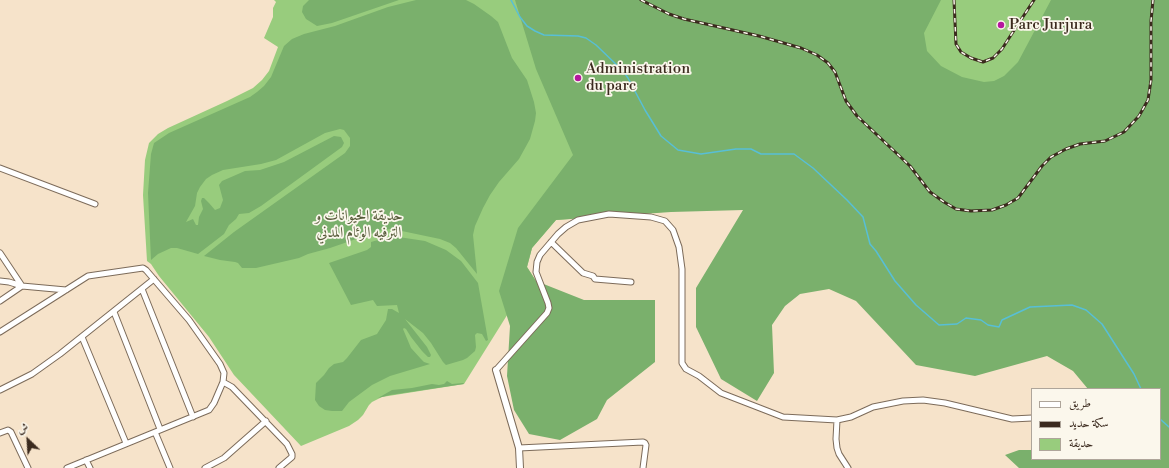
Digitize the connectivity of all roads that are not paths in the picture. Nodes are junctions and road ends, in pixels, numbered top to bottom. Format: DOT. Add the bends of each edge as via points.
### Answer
graph roads {
  1 [pos="0,168"];
  2 [pos="95,204"];
  3 [pos="551,242"];
  4 [pos="0,253"];
  5 [pos="154,279"];
  6 [pos="0,281"];
  7 [pos="631,282"];
  8 [pos="22,286"];
  9 [pos="142,289"];
  10 [pos="66,290"];
  11 [pos="0,301"];
  12 [pos="114,312"];
  13 [pos="0,332"];
  14 [pos="82,337"];
  15 [pos="496,370"];
  16 [pos="223,382"];
  17 [pos="0,390"];
  18 [pos="193,417"];
  19 [pos="1031,418"];
  20 [pos="837,420"];
  21 [pos="266,421"];
  22 [pos="160,429"];
  23 [pos="155,432"];
  24 [pos="0,433"];
  25 [pos="126,443"];
  26 [pos="519,448"];
  27 [pos="86,460"];
  28 [pos="28,468"];
  29 [pos="66,468"];
  30 [pos="90,468"];
  31 [pos="170,468"];
  32 [pos="205,468"];
  33 [pos="279,468"];
  34 [pos="520,468"];
  35 [pos="643,468"];
  36 [pos="848,468"];
  1 -- 2 [label="street"];
  3 -- 7 [label="street" via="583,273 595,279"];
  3 -- 15 [label="street" via="540,255 536,272 549,308"];
  3 -- 20 [label="street" via="566,227 578,220 609,214 651,217 665,221 673,230 680,247 682,362 686,369 721,393 778,416"];
  4 -- 8 [label="street"];
  5 -- 9 [label="street"];
  5 -- 10 [label="street" via="143,268 92,274"];
  5 -- 16 [label="street" via="189,320 220,364 224,373"];
  6 -- 8 [label="street"];
  8 -- 10 [label="street"];
  8 -- 11 [label="street"];
  9 -- 12 [label="street"];
  9 -- 18 [label="street"];
  10 -- 13 [label="street"];
  12 -- 14 [label="street"];
  12 -- 22 [label="street"];
  14 -- 17 [label="street" via="32,374"];
  14 -- 25 [label="street"];
  15 -- 26 [label="street"];
  16 -- 18 [label="street" via="209,410"];
  16 -- 21 [label="street" via="232,387"];
  18 -- 22 [label="street"];
  19 -- 20 [label="street" via="1012,419 945,402 923,400 873,407"];
  20 -- 36 [label="street" via="837,448"];
  21 -- 32 [label="street" via="224,458"];
  21 -- 33 [label="street" via="288,444 292,454 292,457"];
  22 -- 23 [label="street"];
  23 -- 25 [label="street"];
  23 -- 31 [label="street"];
  24 -- 28 [label="street" via="8,430 11,432"];
  25 -- 27 [label="street"];
  26 -- 34 [label="street"];
  26 -- 35 [label="street" via="643,442 646,446"];
  27 -- 29 [label="street"];
  27 -- 30 [label="street"];
}
